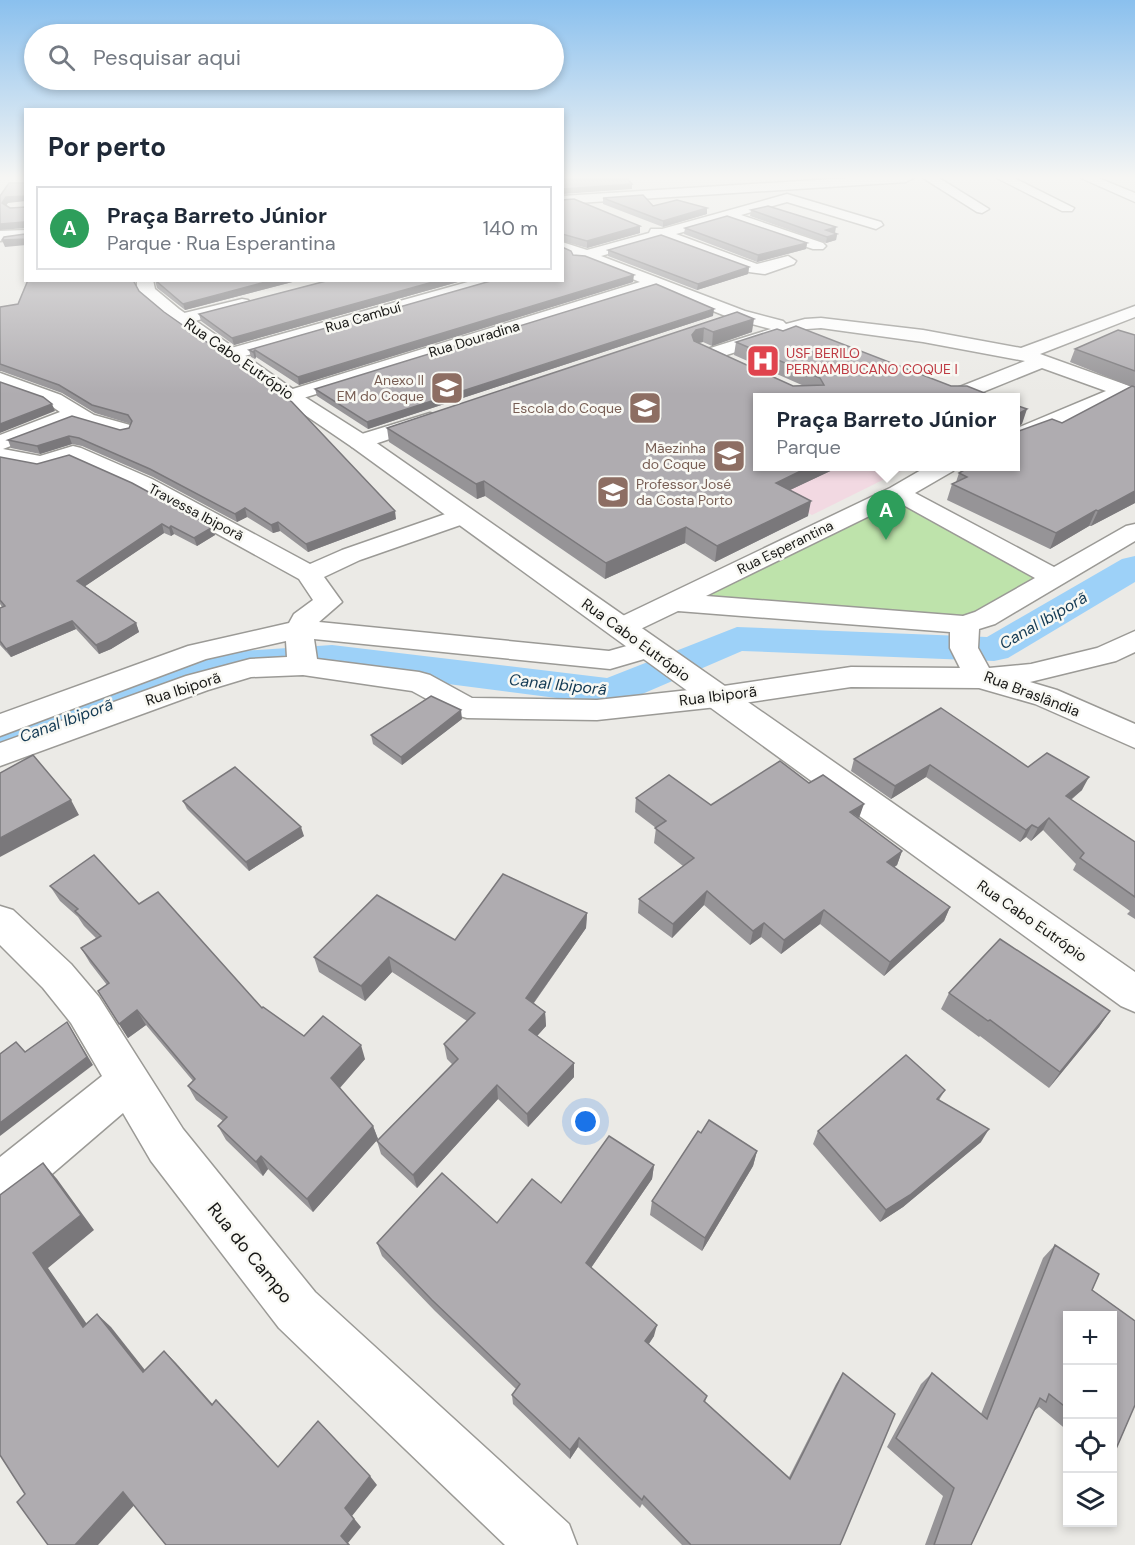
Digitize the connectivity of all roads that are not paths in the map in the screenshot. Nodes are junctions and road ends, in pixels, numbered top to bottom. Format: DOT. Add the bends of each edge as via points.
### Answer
graph roads {
  1 [pos="573,250"];
  2 [pos="604,250"];
  3 [pos="704,250"];
  4 [pos="587,255"];
  5 [pos="564,261"];
  6 [pos="788,261"];
  7 [pos="147,282"];
  8 [pos="488,282"];
  9 [pos="658,282"];
  10 [pos="263,298"];
  11 [pos="1135,311"];
  12 [pos="739,315"];
  13 [pos="182,319"];
  14 [pos="706,326"];
  15 [pos="798,326"];
  16 [pos="1089,328"];
  17 [pos="1112,336"];
  18 [pos="822,341"];
  19 [pos="692,346"];
  20 [pos="231,354"];
  21 [pos="711,354"];
  22 [pos="1023,354"];
  23 [pos="1042,361"];
  24 [pos="741,367"];
  25 [pos="1,381"];
  26 [pos="938,386"];
  27 [pos="956,393"];
  28 [pos="971,393"];
  29 [pos="1130,393"];
  30 [pos="290,396"];
  31 [pos="450,412"];
  32 [pos="76,413"];
  33 [pos="1020,419"];
  34 [pos="1041,428"];
  35 [pos="122,430"];
  36 [pos="1020,435"];
  37 [pos="0,442"];
  38 [pos="360,442"];
  39 [pos="0,455"];
  40 [pos="936,471"];
  41 [pos="898,493"];
  42 [pos="463,516"];
  43 [pos="1135,531"];
  44 [pos="309,574"];
  45 [pos="1052,578"];
  46 [pos="673,602"];
  47 [pos="964,624"];
  48 [pos="620,628"];
  49 [pos="1135,640"];
  50 [pos="648,649"];
  51 [pos="302,650"];
  52 [pos="980,678"];
  53 [pos="716,696"];
  54 [pos="0,724"];
  55 [pos="1135,737"];
  56 [pos="0,755"];
  57 [pos="0,921"];
  58 [pos="1135,994"];
  59 [pos="129,1081"];
  60 [pos="0,1187"];
  61 [pos="548,1545"];
  1 -- 4 [label="street"];
  2 -- 4 [label="street"];
  3 -- 6 [label="street" via="755,269"];
  4 -- 5 [label="street"];
  4 -- 9 [label="street"];
  7 -- 13 [label="street, Rua Cabo Eutrópio" via="149,293"];
  8 -- 20 [label="street, Rua Cambuí"];
  9 -- 12 [label="street"];
  9 -- 30 [label="street, Rua Douradina"];
  10 -- 13 [label="street"];
  11 -- 16 [label="street"];
  12 -- 14 [label="street"];
  12 -- 15 [label="street"];
  13 -- 20 [label="street, Rua Cabo Eutrópio"];
  15 -- 18 [label="street"];
  15 -- 21 [label="street"];
  15 -- 22 [label="street" via="860,327"];
  16 -- 17 [label="street"];
  16 -- 22 [label="street"];
  19 -- 21 [label="street"];
  20 -- 30 [label="street, Rua Cabo Eutrópio"];
  21 -- 24 [label="street"];
  22 -- 23 [label="street"];
  23 -- 28 [label="street"];
  23 -- 29 [label="street"];
  25 -- 32 [label="street" via="54,399"];
  26 -- 27 [label="street"];
  29 -- 34 [label="street"];
  30 -- 38 [label="street, Rua Cabo Eutrópio"];
  31 -- 38 [label="street"];
  32 -- 35 [label="street"];
  32 -- 37 [label="street"];
  33 -- 34 [label="street"];
  34 -- 36 [label="street"];
  38 -- 42 [label="street, Rua Cabo Eutrópio"];
  39 -- 44 [label="street, Travessa Ibiporã" via="41,463 73,453 144,484"];
  40 -- 41 [label="street, Rua Esperantina"];
  41 -- 45 [label="street"];
  41 -- 46 [label="street, Rua Esperantina"];
  42 -- 44 [label="street"];
  42 -- 48 [label="street, Rua Cabo Eutrópio"];
  43 -- 45 [label="street"];
  44 -- 51 [label="street, Travessa Ibiporã" via="328,602 304,620"];
  45 -- 47 [label="street" via="985,618"];
  46 -- 47 [label="street"];
  46 -- 48 [label="street"];
  47 -- 52 [label="street, Rua Braslândia" via="964,648"];
  48 -- 50 [label="street, Rua Cabo Eutrópio"];
  49 -- 52 [label="street, Rua Ibiporã" via="1106,655 1041,671"];
  50 -- 51 [label="street" via="610,660"];
  50 -- 53 [label="street, Rua Cabo Eutrópio"];
  51 -- 53 [label="street, Rua Ibiporã" via="419,682 467,708 597,710"];
  51 -- 54 [label="street" via="198,652"];
  51 -- 56 [label="street, Rua Ibiporã" via="197,683"];
  52 -- 53 [label="street, Rua Ibiporã" via="851,677"];
  52 -- 55 [label="street, Rua Braslândia" via="1046,697"];
  53 -- 58 [label="street, Rua Cabo Eutrópio"];
  57 -- 59 [label="street, Rua do Campo" via="57,976 85,1010"];
  59 -- 60 [label="street"];
  59 -- 61 [label="street, Rua do Campo" via="167,1145 297,1311"];
}
